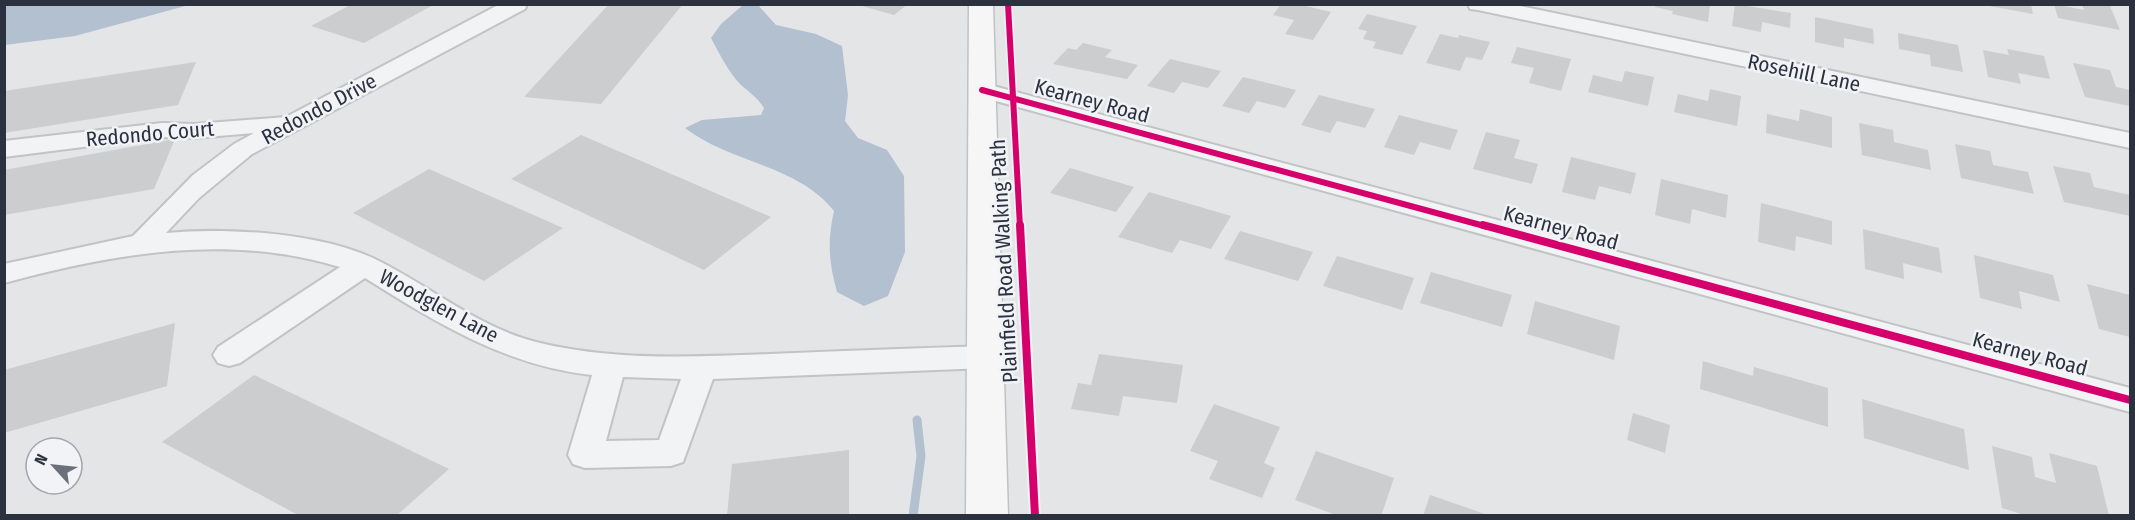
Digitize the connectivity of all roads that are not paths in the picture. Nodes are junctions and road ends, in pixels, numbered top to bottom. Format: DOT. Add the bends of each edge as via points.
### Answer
graph roads {
  1 [pos="517,4"];
  2 [pos="981,4"];
  3 [pos="1478,4"];
  4 [pos="982,90"];
  5 [pos="296,122"];
  6 [pos="2130,141"];
  7 [pos="4,149"];
  8 [pos="143,242"];
  9 [pos="364,265"];
  10 [pos="4,274"];
  11 [pos="229,355"];
  12 [pos="987,357"];
  13 [pos="611,365"];
  14 [pos="701,368"];
  15 [pos="2130,400"];
  16 [pos="987,516"];
  1 -- 5 [label="street, Redondo Drive"];
  2 -- 4 [label="main road"];
  3 -- 6 [label="street, Rosehill Lane"];
  4 -- 12 [label="main road"];
  4 -- 15 [label="street, Kearney Road"];
  5 -- 7 [label="street, Redondo Court" via="162,130"];
  5 -- 8 [label="street, Redondo Drive" via="243,149 207,175 173,206"];
  8 -- 9 [label="street, Woodglen Lane" via="210,238 296,246"];
  8 -- 10 [label="street, Woodglen Lane"];
  9 -- 11 [label="street"];
  9 -- 13 [label="street, Woodglen Lane" via="481,333 526,350"];
  12 -- 14 [label="street, Woodglen Lane"];
  12 -- 16 [label="main road"];
  13 -- 14 [label="street, Woodglen Lane"];
  13 -- 14 [label="street" via="585,455 671,453"];
}
